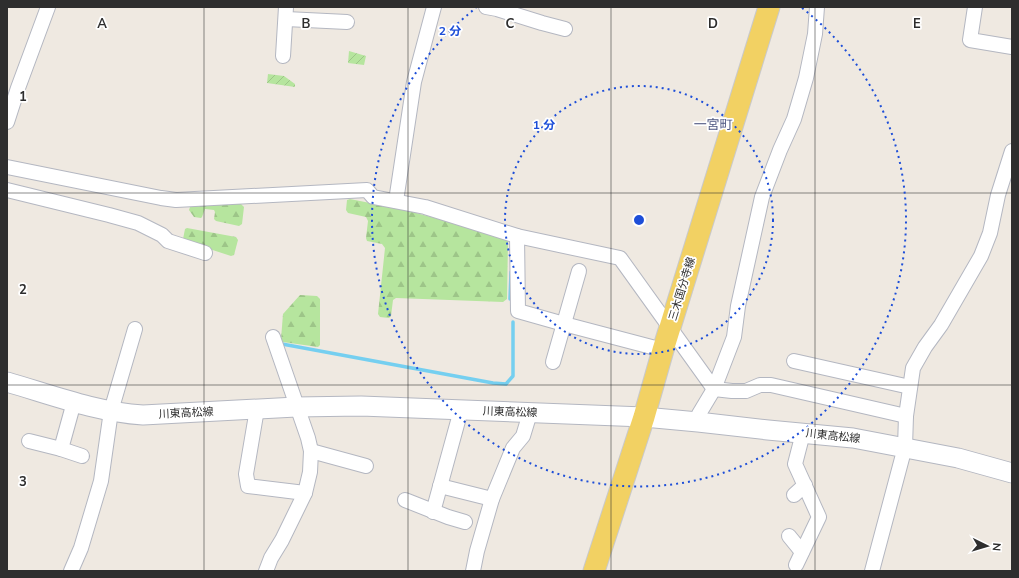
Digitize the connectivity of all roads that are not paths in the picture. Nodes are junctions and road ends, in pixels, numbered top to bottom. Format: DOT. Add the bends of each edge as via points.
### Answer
graph roads {
  1 [pos="48,7"];
  2 [pos="434,7"];
  3 [pos="486,7"];
  4 [pos="769,7"];
  5 [pos="817,7"];
  6 [pos="975,7"];
  7 [pos="286,13"];
  8 [pos="347,22"];
  9 [pos="564,29"];
  10 [pos="1012,47"];
  11 [pos="283,56"];
  12 [pos="10,103"];
  13 [pos="7,122"];
  14 [pos="1011,157"];
  15 [pos="7,167"];
  16 [pos="7,190"];
  17 [pos="396,200"];
  18 [pos="517,236"];
  19 [pos="205,253"];
  20 [pos="579,271"];
  21 [pos="564,324"];
  22 [pos="670,327"];
  23 [pos="135,329"];
  24 [pos="273,337"];
  25 [pos="663,350"];
  26 [pos="794,361"];
  27 [pos="553,362"];
  28 [pos="7,382"];
  29 [pos="910,387"];
  30 [pos="714,389"];
  31 [pos="74,402"];
  32 [pos="296,407"];
  33 [pos="257,409"];
  34 [pos="461,410"];
  35 [pos="111,411"];
  36 [pos="530,413"];
  37 [pos="906,416"];
  38 [pos="644,418"];
  39 [pos="698,422"];
  40 [pos="803,433"];
  41 [pos="29,441"];
  42 [pos="905,447"];
  43 [pos="61,449"];
  44 [pos="311,451"];
  45 [pos="82,456"];
  46 [pos="366,466"];
  47 [pos="1012,473"];
  48 [pos="805,485"];
  49 [pos="440,486"];
  50 [pos="305,493"];
  51 [pos="794,496"];
  52 [pos="492,499"];
  53 [pos="405,500"];
  54 [pos="433,512"];
  55 [pos="465,522"];
  56 [pos="789,536"];
  57 [pos="71,571"];
  58 [pos="266,571"];
  59 [pos="473,571"];
  60 [pos="594,571"];
  61 [pos="872,571"];
  1 -- 12 [label="street"];
  2 -- 17 [label="street" via="414,82"];
  3 -- 9 [label="street"];
  4 -- 22 [label="main road, 三木国分寺線"];
  5 -- 30 [label="street" via="815,34 806,78 794,119 762,197 738,306 734,338"];
  6 -- 10 [label="street" via="970,40"];
  7 -- 8 [label="street"];
  7 -- 11 [label="street"];
  12 -- 13 [label="street"];
  14 -- 29 [label="street" via="981,256 913,368"];
  15 -- 17 [label="street" via="176,200 367,190 373,197"];
  16 -- 19 [label="street" via="138,223 162,235 168,241"];
  17 -- 18 [label="street"];
  18 -- 21 [label="street" via="518,310"];
  18 -- 22 [label="street" via="620,258"];
  20 -- 21 [label="street"];
  21 -- 25 [label="street"];
  21 -- 27 [label="street"];
  22 -- 25 [label="main road, 三木国分寺線"];
  22 -- 30 [label="street"];
  23 -- 35 [label="street"];
  24 -- 32 [label="street"];
  25 -- 38 [label="main road, 三木国分寺線"];
  26 -- 29 [label="street"];
  28 -- 31 [label="main road, 川東高松線"];
  29 -- 37 [label="street"];
  30 -- 37 [label="street" via="746,391 760,385 771,385"];
  30 -- 39 [label="street" via="699,414"];
  31 -- 35 [label="main road, 川東高松線"];
  31 -- 43 [label="street"];
  32 -- 33 [label="main road, 川東高松線"];
  32 -- 34 [label="main road, 川東高松線" via="361,406"];
  32 -- 44 [label="street"];
  33 -- 35 [label="main road, 川東高松線" via="143,415"];
  33 -- 50 [label="street" via="246,474 248,486"];
  34 -- 36 [label="main road, 川東高松線"];
  34 -- 49 [label="street"];
  35 -- 57 [label="street" via="101,481 81,548"];
  36 -- 38 [label="main road, 川東高松線"];
  36 -- 52 [label="street" via="523,436 513,448"];
  37 -- 42 [label="street"];
  38 -- 39 [label="main road, 川東高松線"];
  38 -- 60 [label="main road, 三木国分寺線"];
  39 -- 40 [label="main road, 川東高松線"];
  40 -- 42 [label="main road, 川東高松線"];
  40 -- 48 [label="street" via="795,464"];
  41 -- 43 [label="street"];
  42 -- 47 [label="main road, 川東高松線"];
  42 -- 61 [label="street"];
  43 -- 45 [label="street"];
  44 -- 46 [label="street"];
  44 -- 50 [label="street"];
  48 -- 51 [label="street"];
  48 -- 56 [label="street" via="819,517 799,558"];
  49 -- 52 [label="street"];
  49 -- 54 [label="street"];
  50 -- 58 [label="street"];
  52 -- 59 [label="street"];
  53 -- 54 [label="street"];
  54 -- 55 [label="street"];
}
